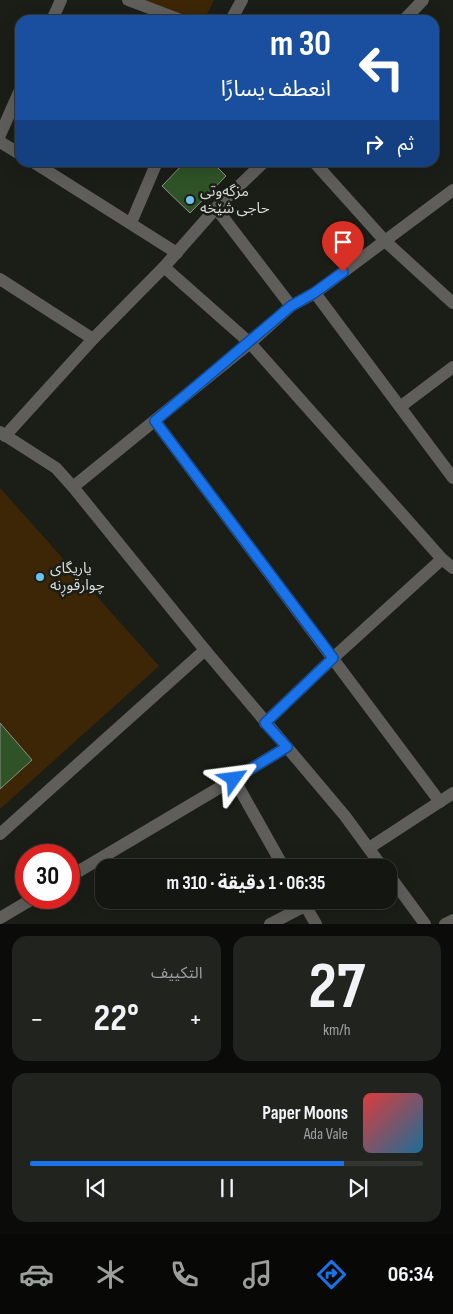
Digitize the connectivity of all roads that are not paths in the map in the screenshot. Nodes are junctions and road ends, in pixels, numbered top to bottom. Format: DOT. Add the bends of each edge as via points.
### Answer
graph roads {
  1 [pos="61,0"];
  2 [pos="128,0"];
  3 [pos="242,0"];
  4 [pos="423,0"];
  5 [pos="54,15"];
  6 [pos="168,15"];
  7 [pos="234,15"];
  8 [pos="409,15"];
  9 [pos="15,101"];
  10 [pos="0,134"];
  11 [pos="0,142"];
  12 [pos="15,151"];
  13 [pos="42,167"];
  14 [pos="155,167"];
  15 [pos="259,167"];
  16 [pos="319,167"];
  17 [pos="453,190"];
  18 [pos="216,208"];
  19 [pos="131,223"];
  20 [pos="386,241"];
  21 [pos="177,253"];
  22 [pos="164,268"];
  23 [pos="0,279"];
  24 [pos="314,293"];
  25 [pos="453,303"];
  26 [pos="291,306"];
  27 [pos="93,339"];
  28 [pos="250,343"];
  29 [pos="453,367"];
  30 [pos="400,407"];
  31 [pos="155,421"];
  32 [pos="3,434"];
  33 [pos="453,478"];
  34 [pos="73,487"];
  35 [pos="442,559"];
  36 [pos="453,568"];
  37 [pos="205,650"];
  38 [pos="333,658"];
  39 [pos="265,723"];
  40 [pos="287,747"];
  41 [pos="234,779"];
  42 [pos="453,794"];
  43 [pos="440,802"];
  44 [pos="0,834"];
  45 [pos="369,848"];
  46 [pos="279,859"];
  47 [pos="377,859"];
  48 [pos="80,870"];
  49 [pos="397,886"];
  50 [pos="15,909"];
  51 [pos="294,909"];
  52 [pos="307,909"];
  53 [pos="0,918"];
  54 [pos="453,920"];
  55 [pos="270,924"];
  56 [pos="316,924"];
  57 [pos="425,924"];
  58 [pos="445,924"];
  1 -- 5 [label="street"];
  2 -- 6 [label="street"];
  3 -- 7 [label="street"];
  4 -- 8 [label="street"];
  9 -- 10 [label="street"];
  11 -- 12 [label="street"];
  13 -- 19 [label="street"];
  14 -- 19 [label="street"];
  15 -- 18 [label="street"];
  16 -- 20 [label="street"];
  17 -- 20 [label="street"];
  18 -- 21 [label="street"];
  18 -- 26 [label="street"];
  19 -- 21 [label="street"];
  20 -- 24 [label="street"];
  20 -- 25 [label="street"];
  21 -- 22 [label="street"];
  22 -- 27 [label="street"];
  22 -- 28 [label="street"];
  23 -- 27 [label="street"];
  24 -- 26 [label="street"];
  24 -- 30 [label="street"];
  26 -- 28 [label="street"];
  27 -- 32 [label="street"];
  28 -- 31 [label="street"];
  28 -- 35 [label="street"];
  29 -- 30 [label="street"];
  30 -- 33 [label="street"];
  31 -- 34 [label="street"];
  31 -- 38 [label="street"];
  32 -- 34 [label="street" via="56,468"];
  34 -- 37 [label="street"];
  35 -- 36 [label="street"];
  35 -- 38 [label="street"];
  37 -- 39 [label="street"];
  37 -- 44 [label="street"];
  38 -- 39 [label="street"];
  38 -- 43 [label="street"];
  39 -- 40 [label="street"];
  40 -- 41 [label="street"];
  40 -- 45 [label="street"];
  41 -- 46 [label="street"];
  41 -- 48 [label="street"];
  42 -- 43 [label="street"];
  43 -- 45 [label="street"];
  45 -- 47 [label="street"];
  49 -- 57 [label="street"];
  50 -- 53 [label="street"];
  51 -- 55 [label="street"];
  52 -- 56 [label="street"];
  54 -- 58 [label="street"];
}
